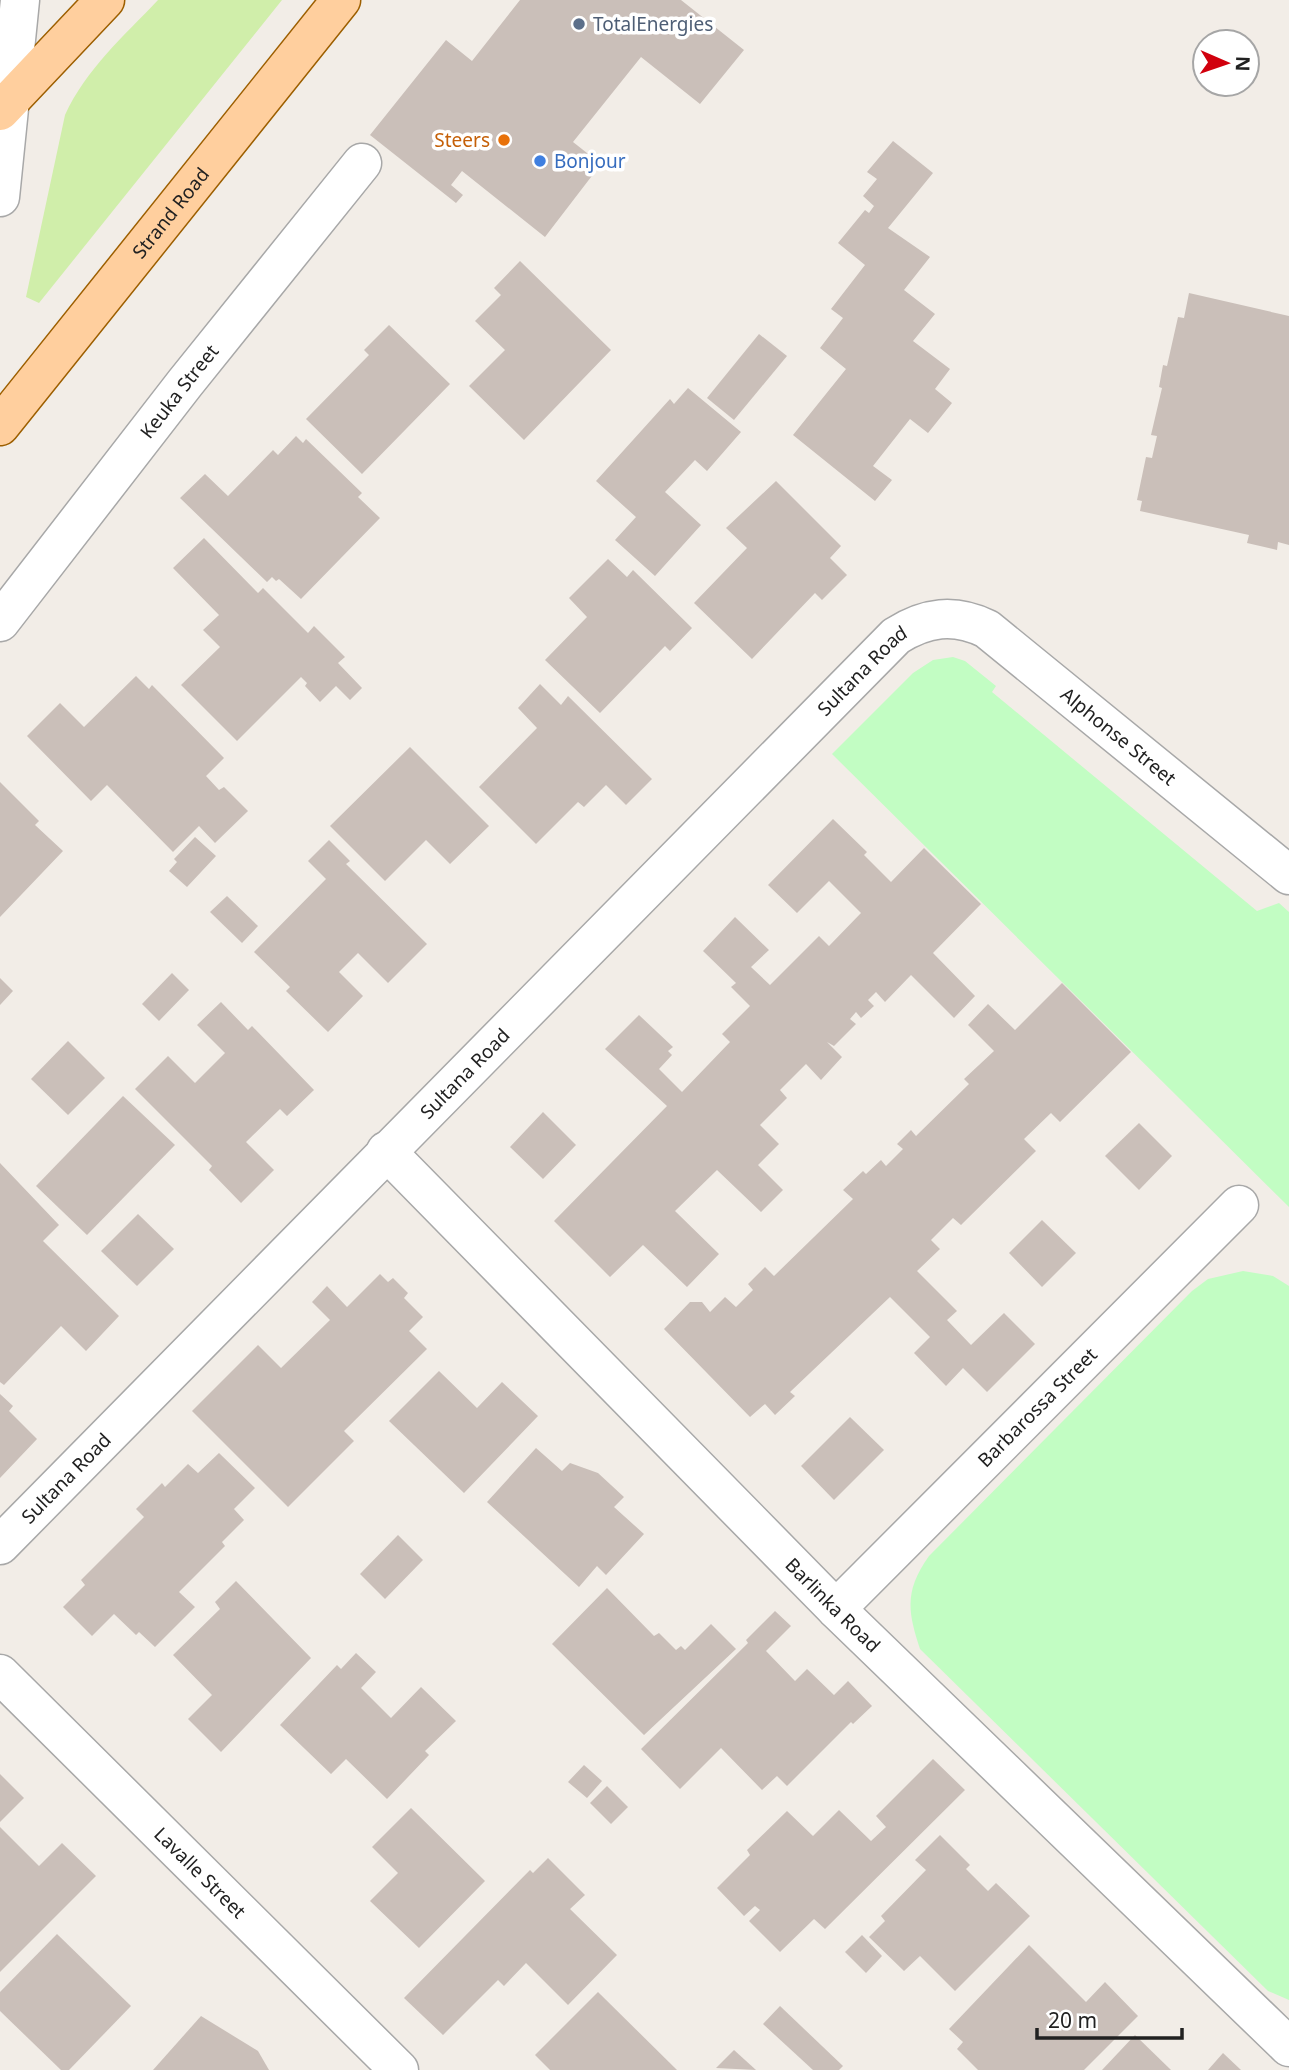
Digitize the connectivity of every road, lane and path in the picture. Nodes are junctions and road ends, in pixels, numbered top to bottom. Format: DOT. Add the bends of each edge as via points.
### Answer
graph roads {
  1 [pos="20,0"];
  2 [pos="105,0"];
  3 [pos="341,0"];
  4 [pos="6,104"];
  5 [pos="362,163"];
  6 [pos="0,197"];
  7 [pos="0,426"];
  8 [pos="937,619"];
  9 [pos="0,622"];
  10 [pos="1287,869"];
  11 [pos="386,1152"];
  12 [pos="1239,1205"];
  13 [pos="0,1545"];
  14 [pos="836,1609"];
  15 [pos="0,1674"];
  16 [pos="1289,2047"];
  17 [pos="399,2070"];
  1 -- 4 [label="street"];
  2 -- 4 [label="main road"];
  3 -- 7 [label="main road, Strand Road"];
  4 -- 6 [label="street"];
  5 -- 9 [label="street, Keuka Street"];
  8 -- 10 [label="street, Alphonse Street" via="979,625 998,636"];
  8 -- 11 [label="street, Sultana Road" via="918,622 896,636"];
  11 -- 13 [label="street, Sultana Road"];
  11 -- 14 [label="street, Barlinka Road"];
  12 -- 14 [label="street, Barbarossa Street"];
  14 -- 16 [label="street, Barlinka Road"];
  15 -- 17 [label="street, Lavalle Street"];
}
